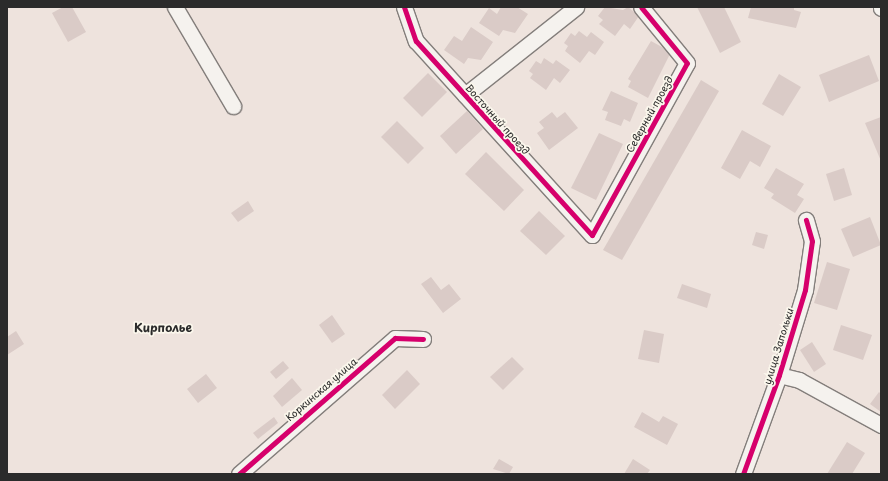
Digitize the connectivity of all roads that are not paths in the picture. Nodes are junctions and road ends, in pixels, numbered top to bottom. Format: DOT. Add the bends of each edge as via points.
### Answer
graph roads {
  1 [pos="175,7"];
  2 [pos="404,7"];
  3 [pos="576,7"];
  4 [pos="642,7"];
  5 [pos="465,95"];
  6 [pos="233,106"];
  7 [pos="806,220"];
  8 [pos="592,235"];
  9 [pos="423,339"];
  10 [pos="779,375"];
  11 [pos="881,425"];
  12 [pos="239,474"];
  13 [pos="743,474"];
  1 -- 6 [label="street"];
  2 -- 5 [label="street, Восточный проезд" via="416,41"];
  3 -- 5 [label="street"];
  4 -- 8 [label="street, Северный проезд" via="687,63"];
  5 -- 8 [label="street, Восточный проезд"];
  7 -- 10 [label="street, улица Запольки" via="812,241 804,290"];
  9 -- 12 [label="street, Коркинская улица" via="395,338"];
  10 -- 11 [label="street" via="799,380"];
  10 -- 13 [label="street, улица Запольки"];
}
